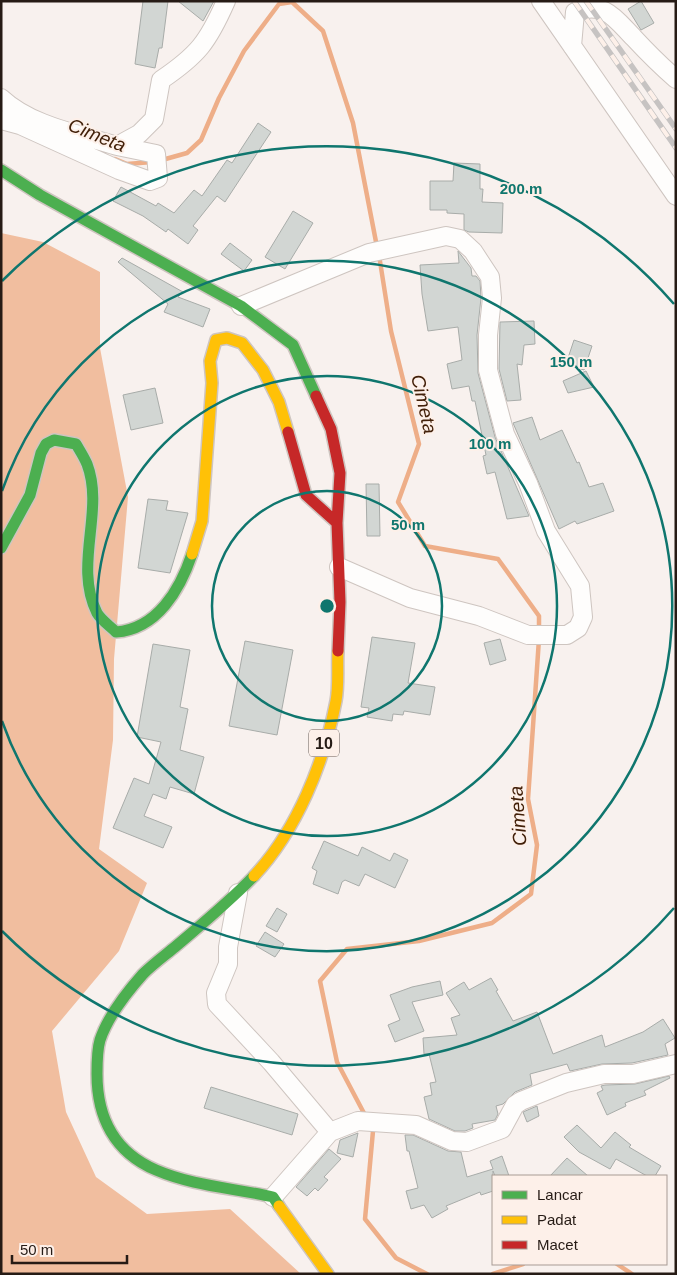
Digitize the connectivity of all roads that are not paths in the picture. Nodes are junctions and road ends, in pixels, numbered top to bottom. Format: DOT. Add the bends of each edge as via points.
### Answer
graph roads {
  1 [pos="226,1"];
  2 [pos="541,1"];
  3 [pos="572,46"];
  4 [pos="676,80"];
  5 [pos="1,98"];
  6 [pos="1,120"];
  7 [pos="117,146"];
  8 [pos="1,170"];
  9 [pos="676,196"];
  10 [pos="241,306"];
  11 [pos="337,524"];
  12 [pos="1,548"];
  13 [pos="339,567"];
  14 [pos="238,893"];
  15 [pos="676,1064"];
  16 [pos="330,1132"];
  17 [pos="273,1198"];
  18 [pos="328,1274"];
  1 -- 7 [label="street" via="208,39 161,80 154,119 139,134"];
  2 -- 3 [label="street"];
  3 -- 4 [label="street" via="575,12 595,5 616,15 631,36"];
  3 -- 9 [label="street"];
  5 -- 7 [label="street" via="40,122"];
  6 -- 7 [label="street" via="20,125 118,170 150,181 158,178 158,161"];
  8 -- 10 [label="main road, 10" via="40,195"];
  10 -- 11 [label="main road, 10" via="293,345 331,429 340,473"];
  10 -- 13 [label="street" via="395,246 446,236 460,240 490,277 488,370 505,434 546,531 580,586 583,617 578,628 567,635 528,635 479,616 410,598"];
  11 -- 12 [label="main road" via="306,495 279,402 263,370 242,343 227,338 216,340 208,367 212,383 202,521 185,575 171,598 150,621 130,631 116,632 99,619 89,595 89,469 85,455 76,444 54,440 46,444 40,453 30,494"];
  11 -- 13 [label="main road, 10"];
  13 -- 14 [label="main road, 10" via="336,700 311,789 272,856"];
  14 -- 16 [label="street" via="228,964 216,993 217,1004"];
  14 -- 17 [label="main road, 10" via="144,973 121,1001 100,1040 97,1096 107,1128 130,1155 155,1170 202,1185 234,1188"];
  15 -- 16 [label="street" via="633,1074 604,1074 566,1082 521,1101 515,1105 502,1129 467,1142 452,1141 416,1125 388,1122 358,1122"];
  16 -- 17 [label="street"];
  17 -- 18 [label="main road"];
}
